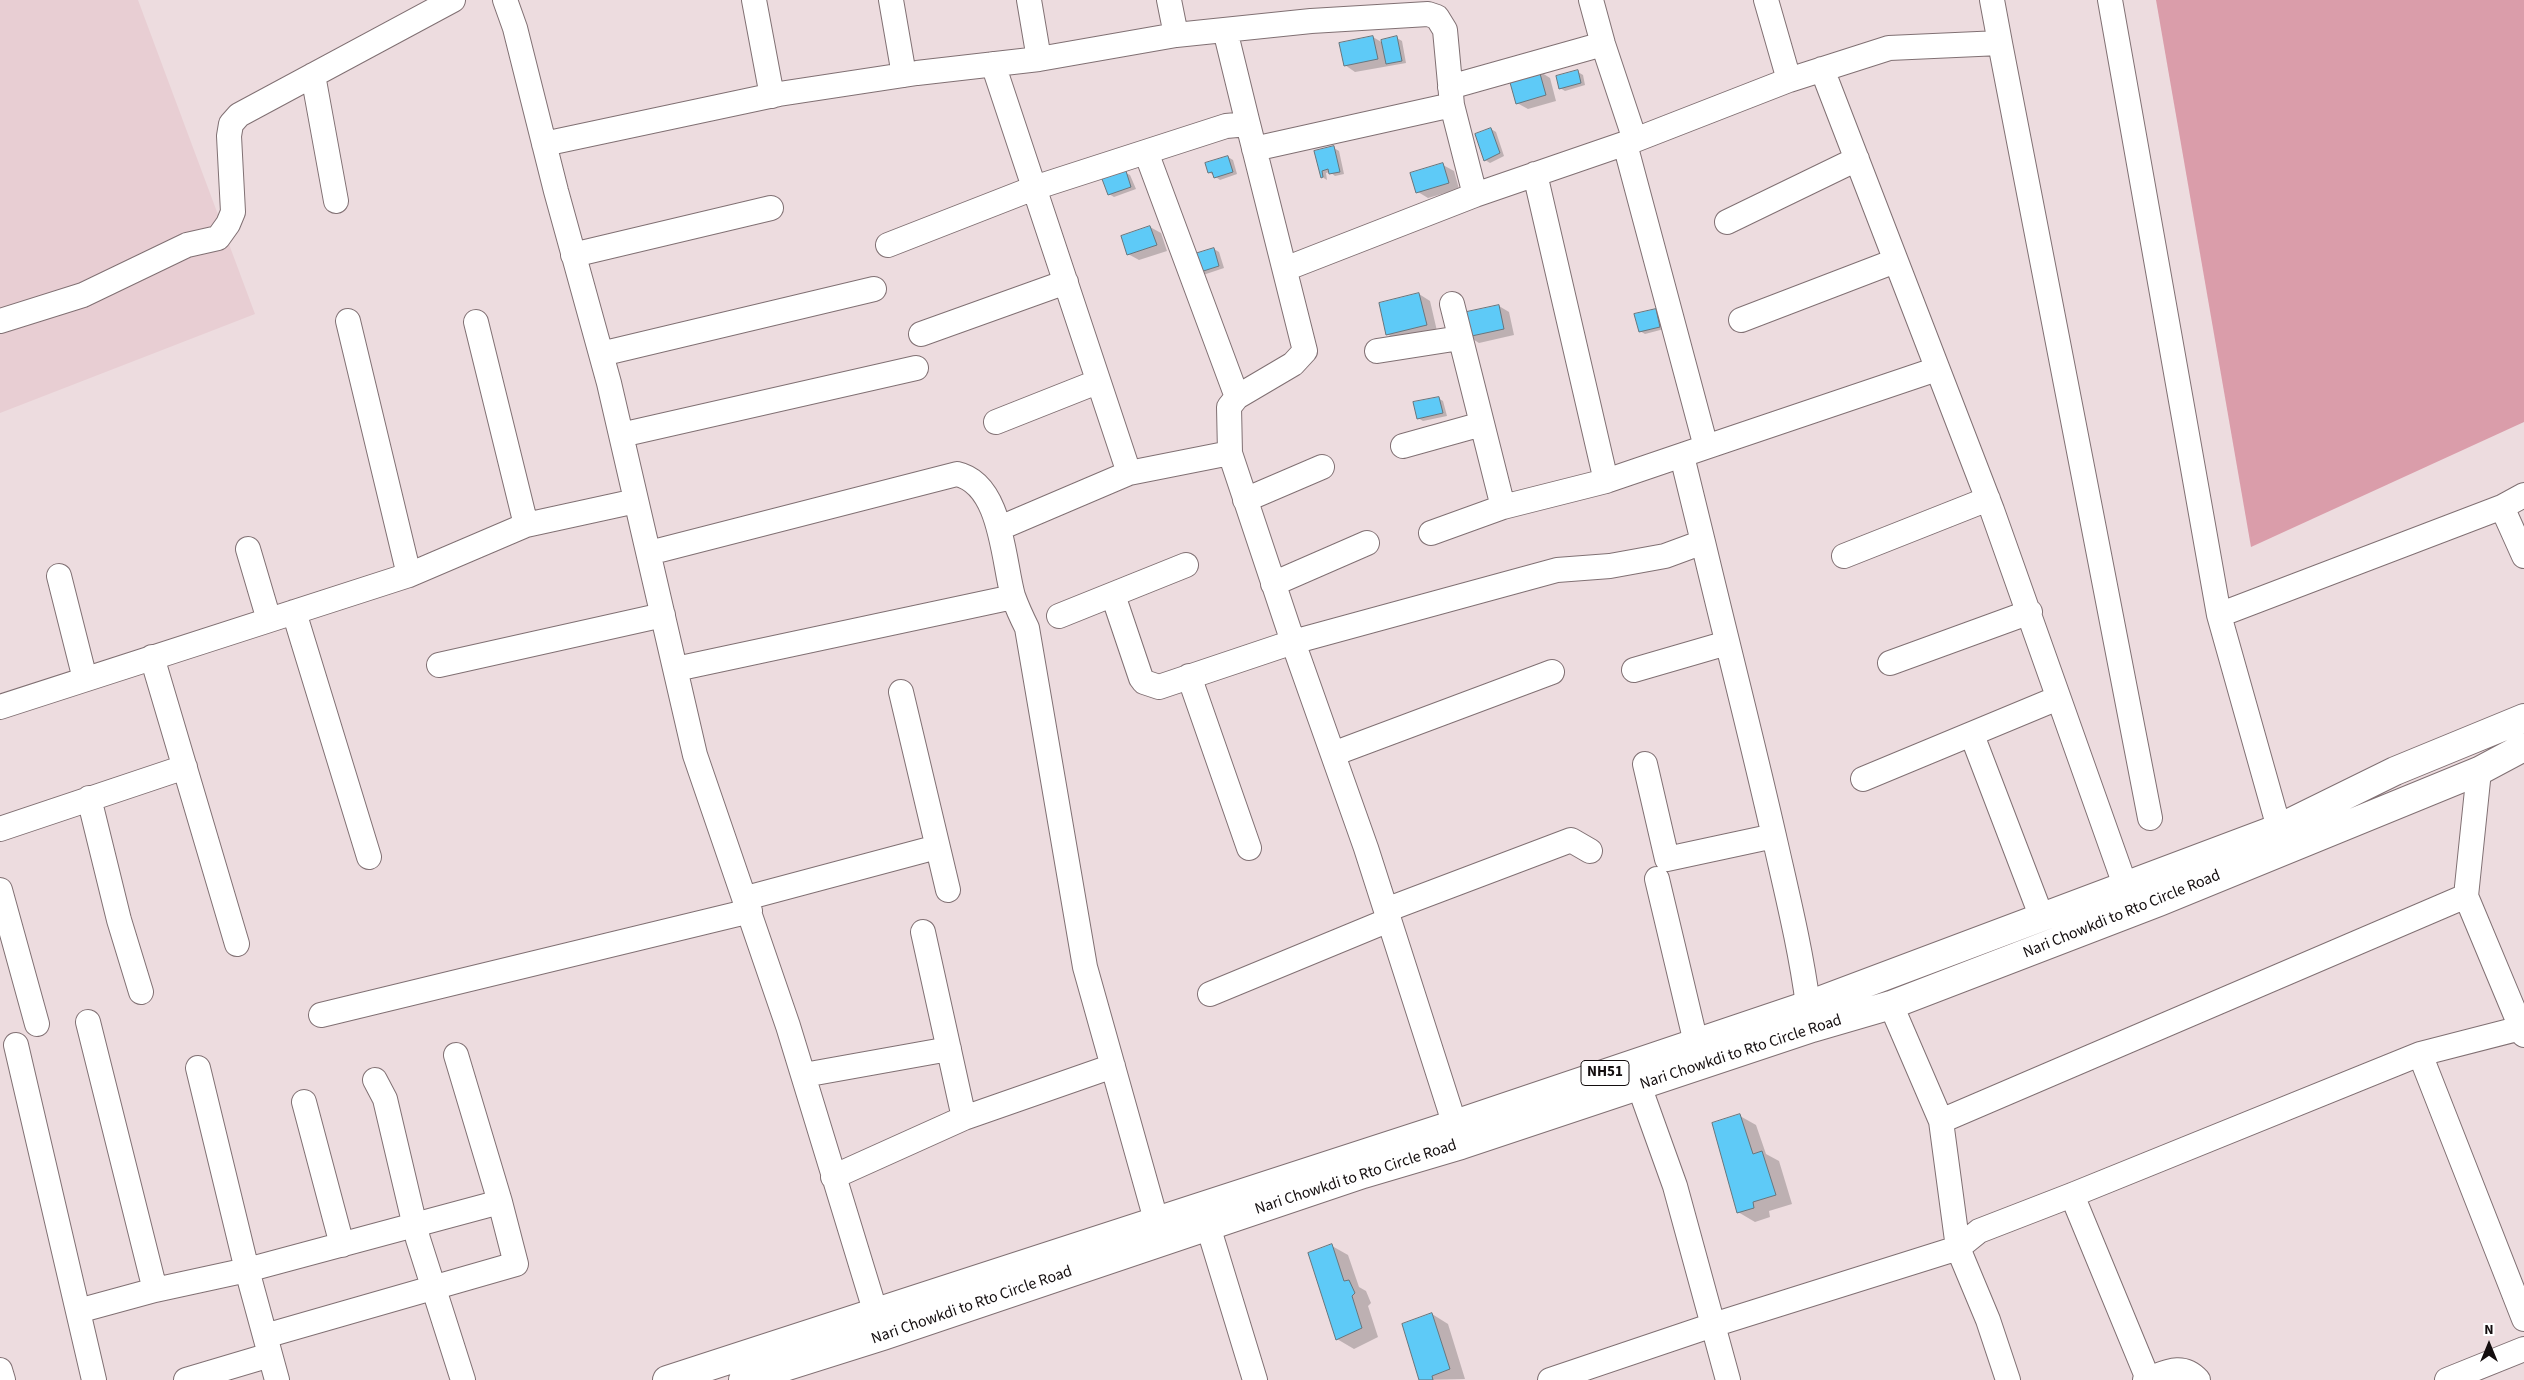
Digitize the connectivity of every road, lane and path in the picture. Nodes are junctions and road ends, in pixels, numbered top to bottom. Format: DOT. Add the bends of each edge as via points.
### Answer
graph roads {
  1 [pos="453,0"];
  2 [pos="505,0"];
  3 [pos="754,0"];
  4 [pos="892,0"];
  5 [pos="1029,0"];
  6 [pos="1169,0"];
  7 [pos="1591,0"];
  8 [pos="1766,0"];
  9 [pos="1992,0"];
  10 [pos="2110,0"];
  11 [pos="1441,8"];
  12 [pos="1310,11"];
  13 [pos="1225,30"];
  14 [pos="1176,35"];
  15 [pos="2000,43"];
  16 [pos="1603,44"];
  17 [pos="1039,59"];
  18 [pos="994,64"];
  19 [pos="1822,69"];
  20 [pos="313,75"];
  21 [pos="904,75"];
  22 [pos="1790,80"];
  23 [pos="772,96"];
  24 [pos="1451,96"];
  25 [pos="1248,124"];
  26 [pos="1630,142"];
  27 [pos="544,144"];
  28 [pos="1254,149"];
  29 [pos="1146,152"];
  30 [pos="1857,159"];
  31 [pos="1535,174"];
  32 [pos="1034,188"];
  33 [pos="1475,195"];
  34 [pos="336,201"];
  35 [pos="771,208"];
  36 [pos="1727,222"];
  37 [pos="888,245"];
  38 [pos="573,255"];
  39 [pos="1896,260"];
  40 [pos="1285,269"];
  41 [pos="1066,282"];
  42 [pos="874,288"];
  43 [pos="1452,304"];
  44 [pos="1741,320"];
  45 [pos="0,321"];
  46 [pos="348,321"];
  47 [pos="476,322"];
  48 [pos="921,334"];
  49 [pos="1460,338"];
  50 [pos="1377,351"];
  51 [pos="601,354"];
  52 [pos="916,368"];
  53 [pos="1937,369"];
  54 [pos="1097,382"];
  55 [pos="1237,397"];
  56 [pos="996,422"];
  57 [pos="1482,424"];
  58 [pos="621,435"];
  59 [pos="1403,446"];
  60 [pos="1706,447"];
  61 [pos="1230,453"];
  62 [pos="1682,456"];
  63 [pos="1322,467"];
  64 [pos="1129,473"];
  65 [pos="1606,481"];
  66 [pos="2524,496"];
  67 [pos="1988,499"];
  68 [pos="1245,500"];
  69 [pos="636,501"];
  70 [pos="1503,507"];
  71 [pos="2502,507"];
  72 [pos="526,525"];
  73 [pos="1000,528"];
  74 [pos="1431,532"];
  75 [pos="1703,542"];
  76 [pos="1367,544"];
  77 [pos="248,549"];
  78 [pos="649,553"];
  79 [pos="1844,556"];
  80 [pos="2524,556"];
  81 [pos="1186,565"];
  82 [pos="409,575"];
  83 [pos="59,576"];
  84 [pos="1273,584"];
  85 [pos="1113,594"];
  86 [pos="1013,597"];
  87 [pos="294,612"];
  88 [pos="2030,612"];
  89 [pos="663,615"];
  90 [pos="2219,615"];
  91 [pos="1059,616"];
  92 [pos="269,620"];
  93 [pos="1293,642"];
  94 [pos="1726,643"];
  95 [pos="152,657"];
  96 [pos="1890,663"];
  97 [pos="439,665"];
  98 [pos="676,669"];
  99 [pos="1634,670"];
  100 [pos="1552,672"];
  101 [pos="1189,676"];
  102 [pos="85,679"];
  103 [pos="901,692"];
  104 [pos="2058,698"];
  105 [pos="0,707"];
  106 [pos="2524,718"];
  107 [pos="1972,735"];
  108 [pos="2524,748"];
  109 [pos="1333,754"];
  110 [pos="1645,764"];
  111 [pos="185,766"];
  112 [pos="2479,771"];
  113 [pos="1863,779"];
  114 [pos="89,798"];
  115 [pos="2150,818"];
  116 [pos="2279,828"];
  117 [pos="0,829"];
  118 [pos="1774,836"];
  119 [pos="938,847"];
  120 [pos="1249,848"];
  121 [pos="1590,851"];
  122 [pos="369,857"];
  123 [pos="1657,879"];
  124 [pos="0,890"];
  125 [pos="948,890"];
  126 [pos="2466,896"];
  127 [pos="2130,899"];
  128 [pos="748,905"];
  129 [pos="1387,915"];
  130 [pos="2042,918"];
  131 [pos="923,932"];
  132 [pos="237,944"];
  133 [pos="141,992"];
  134 [pos="1210,994"];
  135 [pos="1808,1005"];
  136 [pos="1891,1005"];
  137 [pos="321,1016"];
  138 [pos="88,1022"];
  139 [pos="38,1024"];
  140 [pos="2522,1031"];
  141 [pos="1696,1043"];
  142 [pos="16,1045"];
  143 [pos="949,1049"];
  144 [pos="2420,1054"];
  145 [pos="456,1055"];
  146 [pos="1113,1066"];
  147 [pos="198,1068"];
  148 [pos="804,1075"];
  149 [pos="1636,1076"];
  150 [pos="375,1080"];
  151 [pos="304,1102"];
  152 [pos="964,1118"];
  153 [pos="1941,1122"];
  154 [pos="1458,1135"];
  155 [pos="833,1177"];
  156 [pos="2072,1195"];
  157 [pos="500,1202"];
  158 [pos="1156,1220"];
  159 [pos="414,1224"];
  160 [pos="1208,1226"];
  161 [pos="342,1245"];
  162 [pos="1958,1248"];
  163 [pos="246,1270"];
  164 [pos="434,1288"];
  165 [pos="155,1290"];
  166 [pos="78,1311"];
  167 [pos="2524,1320"];
  168 [pos="879,1324"];
  169 [pos="1713,1325"];
  170 [pos="268,1346"];
  171 [pos="2524,1349"];
  172 [pos="0,1370"];
  173 [pos="2146,1379"];
  174 [pos="3,1380"];
  175 [pos="94,1380"];
  176 [pos="186,1380"];
  177 [pos="277,1380"];
  178 [pos="464,1380"];
  179 [pos="667,1380"];
  180 [pos="743,1380"];
  181 [pos="1255,1380"];
  182 [pos="1550,1380"];
  183 [pos="1728,1380"];
  184 [pos="2008,1380"];
  185 [pos="2198,1380"];
  186 [pos="2447,1380"];
  1 -- 20 [label="street"];
  2 -- 27 [label="street"];
  3 -- 23 [label="street"];
  4 -- 21 [label="street"];
  5 -- 17 [label="street"];
  6 -- 14 [label="street"];
  7 -- 16 [label="street"];
  8 -- 22 [label="street"];
  9 -- 15 [label="street"];
  10 -- 90 [label="street"];
  11 -- 12 [label="street" via="1428,14"];
  11 -- 24 [label="street"];
  12 -- 13 [label="street"];
  13 -- 14 [label="street"];
  13 -- 25 [label="street"];
  14 -- 17 [label="street"];
  15 -- 19 [label="street" via="1889,48"];
  15 -- 115 [label="street"];
  16 -- 24 [label="street"];
  16 -- 26 [label="street"];
  17 -- 18 [label="street"];
  18 -- 21 [label="street"];
  18 -- 32 [label="street"];
  19 -- 22 [label="street"];
  19 -- 30 [label="street"];
  20 -- 34 [label="street"];
  20 -- 45 [label="street" via="238,115 231,124 233,212 218,238 187,245 83,295"];
  21 -- 23 [label="street"];
  22 -- 26 [label="street"];
  23 -- 27 [label="street"];
  24 -- 28 [label="street"];
  24 -- 33 [label="street"];
  25 -- 28 [label="street"];
  25 -- 29 [label="street" via="1226,126"];
  26 -- 31 [label="street"];
  26 -- 60 [label="street"];
  27 -- 38 [label="street"];
  28 -- 40 [label="street"];
  29 -- 32 [label="street"];
  29 -- 55 [label="street"];
  30 -- 36 [label="street"];
  30 -- 39 [label="street"];
  31 -- 33 [label="street"];
  31 -- 65 [label="street"];
  32 -- 37 [label="street"];
  32 -- 41 [label="street"];
  33 -- 40 [label="street"];
  35 -- 38 [label="street"];
  38 -- 51 [label="street"];
  39 -- 44 [label="street"];
  39 -- 53 [label="street"];
  40 -- 55 [label="street" via="1306,351 1293,364"];
  41 -- 48 [label="street"];
  41 -- 54 [label="street"];
  42 -- 51 [label="street"];
  43 -- 49 [label="street"];
  46 -- 82 [label="street"];
  47 -- 72 [label="street"];
  49 -- 50 [label="street"];
  49 -- 57 [label="street"];
  51 -- 58 [label="street"];
  52 -- 58 [label="street"];
  53 -- 60 [label="street"];
  53 -- 67 [label="street"];
  54 -- 56 [label="street"];
  54 -- 64 [label="street"];
  55 -- 61 [label="street" via="1229,407"];
  57 -- 59 [label="street"];
  57 -- 70 [label="street"];
  58 -- 69 [label="street"];
  60 -- 62 [label="street"];
  61 -- 64 [label="street"];
  61 -- 68 [label="street"];
  62 -- 65 [label="street"];
  62 -- 75 [label="street"];
  63 -- 68 [label="street"];
  64 -- 73 [label="street"];
  65 -- 70 [label="street"];
  66 -- 71 [label="street"];
  67 -- 79 [label="street"];
  67 -- 88 [label="street"];
  68 -- 84 [label="street"];
  69 -- 72 [label="street"];
  69 -- 78 [label="street"];
  70 -- 74 [label="street"];
  71 -- 80 [label="street"];
  71 -- 90 [label="street"];
  72 -- 82 [label="street"];
  73 -- 78 [label="street" via="979,485 967,476 957,474"];
  73 -- 86 [label="street"];
  75 -- 93 [label="street" via="1665,556 1610,566 1557,570"];
  75 -- 94 [label="street"];
  76 -- 84 [label="street"];
  77 -- 92 [label="street"];
  78 -- 89 [label="street"];
  81 -- 85 [label="street"];
  82 -- 87 [label="street"];
  83 -- 102 [label="street"];
  84 -- 93 [label="street"];
  85 -- 91 [label="street"];
  85 -- 101 [label="street" via="1144,682 1159,687"];
  86 -- 98 [label="street"];
  86 -- 146 [label="street" via="1027,628 1084,966"];
  87 -- 92 [label="street"];
  87 -- 122 [label="street"];
  88 -- 96 [label="street"];
  88 -- 104 [label="street"];
  89 -- 97 [label="street"];
  89 -- 98 [label="street"];
  90 -- 116 [label="street"];
  92 -- 95 [label="street"];
  93 -- 101 [label="street"];
  93 -- 109 [label="street"];
  94 -- 99 [label="street"];
  94 -- 118 [label="street"];
  95 -- 102 [label="street"];
  95 -- 111 [label="street"];
  98 -- 128 [label="street" via="695,755"];
  100 -- 109 [label="street"];
  101 -- 120 [label="street"];
  102 -- 105 [label="street"];
  103 -- 119 [label="street"];
  104 -- 107 [label="street"];
  104 -- 127 [label="street"];
  106 -- 116 [label="highway, NH51" via="2395,771"];
  107 -- 113 [label="street"];
  107 -- 130 [label="street"];
  108 -- 112 [label="highway, Nari Chowkdi to Rto Circle Road / NH51"];
  109 -- 129 [label="street"];
  110 -- 118 [label="street" via="1666,859"];
  111 -- 114 [label="street"];
  111 -- 132 [label="street"];
  112 -- 126 [label="street"];
  112 -- 127 [label="highway, Nari Chowkdi to Rto Circle Road / NH51"];
  114 -- 117 [label="street"];
  114 -- 133 [label="street" via="119,920"];
  116 -- 127 [label="highway, NH51"];
  118 -- 135 [label="street"];
  119 -- 125 [label="street"];
  119 -- 128 [label="street"];
  121 -- 129 [label="street" via="1571,840"];
  123 -- 141 [label="street"];
  124 -- 139 [label="street"];
  126 -- 140 [label="street"];
  126 -- 153 [label="street"];
  127 -- 130 [label="highway, NH51"];
  127 -- 136 [label="highway, Nari Chowkdi to Rto Circle Road / NH51"];
  128 -- 137 [label="street"];
  128 -- 148 [label="street"];
  129 -- 134 [label="street"];
  129 -- 154 [label="street"];
  130 -- 135 [label="highway, NH51"];
  131 -- 143 [label="street"];
  135 -- 141 [label="highway, NH51"];
  136 -- 149 [label="highway, Nari Chowkdi to Rto Circle Road / NH51"];
  136 -- 153 [label="street"];
  138 -- 165 [label="street"];
  140 -- 144 [label="street"];
  141 -- 149 [label="highway, NH51"];
  142 -- 166 [label="street"];
  143 -- 148 [label="street"];
  143 -- 152 [label="street"];
  144 -- 156 [label="street"];
  144 -- 167 [label="street"];
  145 -- 157 [label="street"];
  146 -- 152 [label="street"];
  146 -- 158 [label="street"];
  147 -- 163 [label="street"];
  148 -- 155 [label="street"];
  149 -- 154 [label="highway, Nari Chowkdi to Rto Circle Road / NH51"];
  149 -- 169 [label="street" via="1675,1186"];
  150 -- 159 [label="street" via="385,1099"];
  151 -- 161 [label="street"];
  152 -- 155 [label="street"];
  153 -- 162 [label="street"];
  154 -- 158 [label="highway, NH51"];
  154 -- 160 [label="highway, Nari Chowkdi to Rto Circle Road / NH51" via="1363,1174"];
  155 -- 168 [label="street"];
  156 -- 162 [label="street" via="1979,1231"];
  156 -- 173 [label="street"];
  157 -- 159 [label="street"];
  157 -- 164 [label="street" via="516,1264"];
  158 -- 168 [label="highway, NH51"];
  159 -- 161 [label="street"];
  159 -- 164 [label="street"];
  160 -- 168 [label="highway, Nari Chowkdi to Rto Circle Road / NH51"];
  160 -- 181 [label="street"];
  161 -- 163 [label="street"];
  162 -- 169 [label="street"];
  162 -- 184 [label="street" via="1988,1320"];
  163 -- 165 [label="street"];
  163 -- 170 [label="street"];
  164 -- 170 [label="street"];
  164 -- 178 [label="street"];
  165 -- 166 [label="street"];
  166 -- 175 [label="street"];
  168 -- 179 [label="highway, NH51"];
  168 -- 180 [label="highway, Nari Chowkdi to Rto Circle Road / NH51"];
  169 -- 182 [label="street"];
  169 -- 183 [label="street"];
  170 -- 176 [label="street"];
  170 -- 177 [label="street"];
  171 -- 186 [label="street"];
  172 -- 174 [label="street"];
  173 -- 185 [label="street" via="2179,1369 2190,1372"];
}
